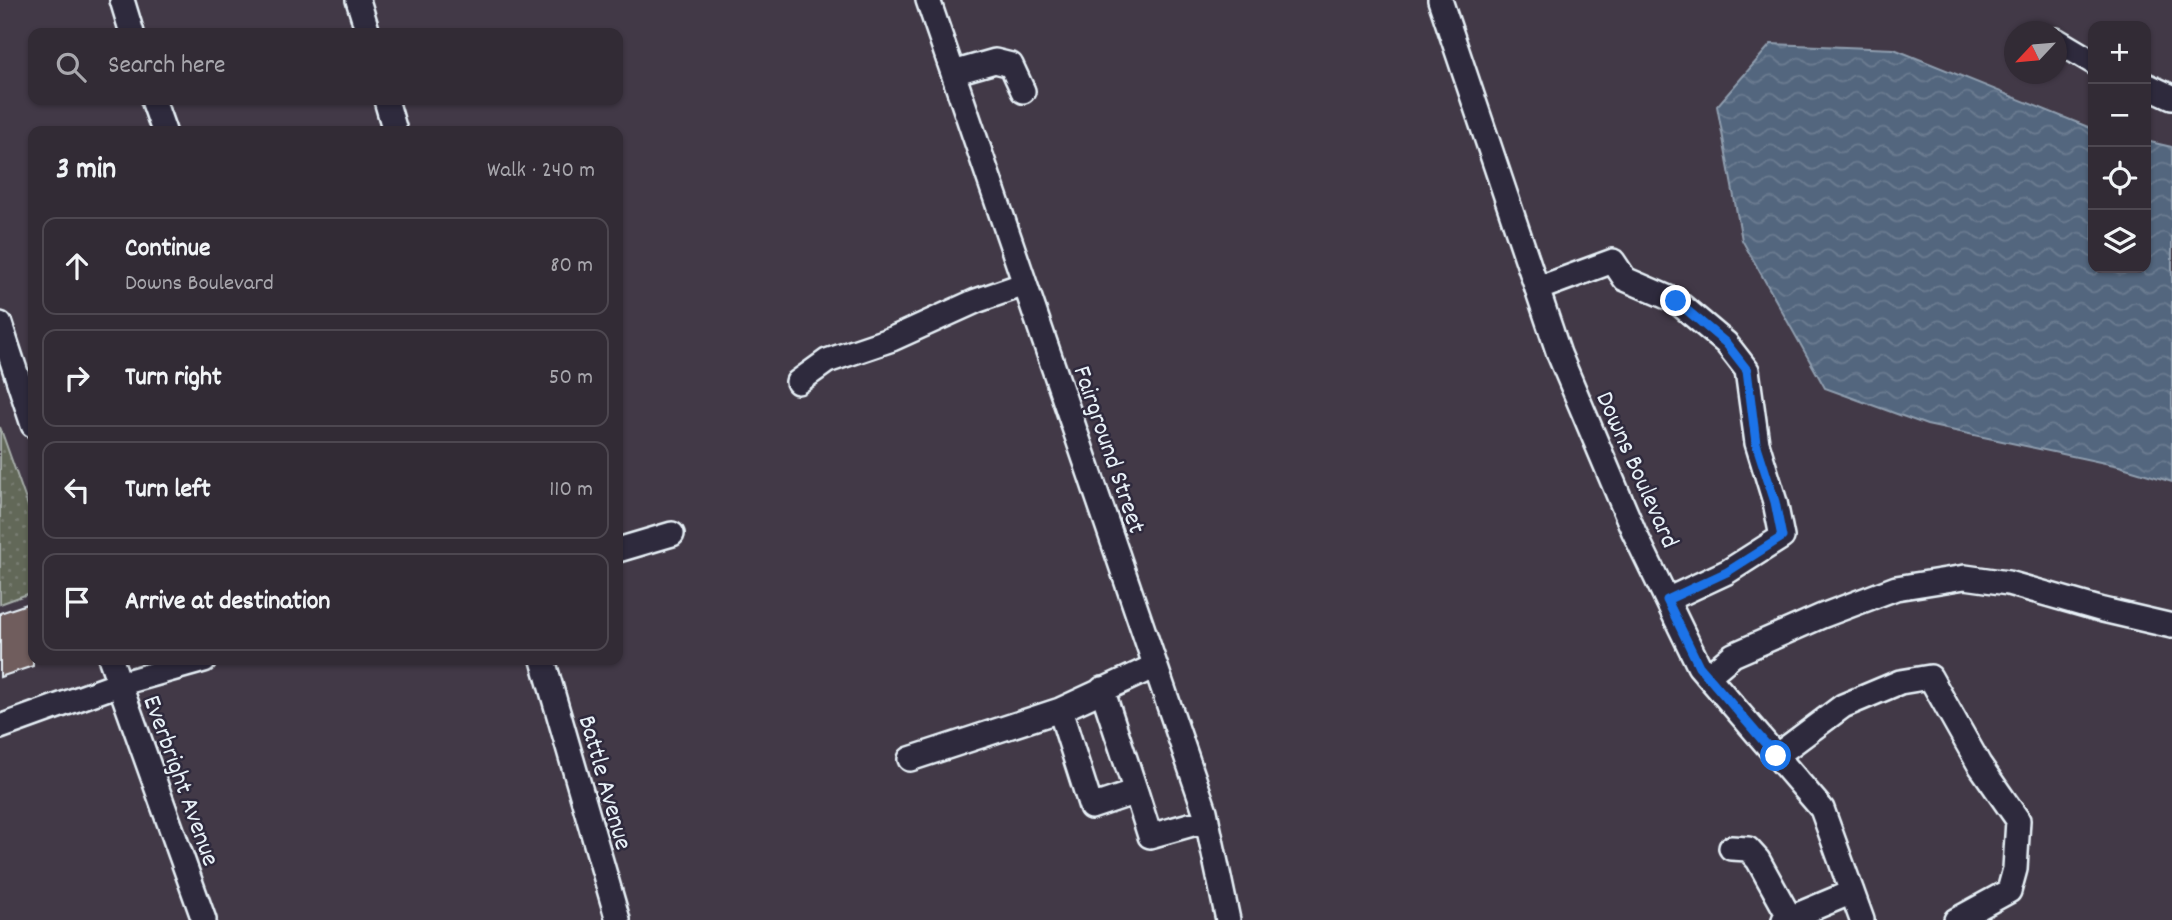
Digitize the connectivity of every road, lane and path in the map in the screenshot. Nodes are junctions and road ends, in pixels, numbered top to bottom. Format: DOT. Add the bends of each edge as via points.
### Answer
graph roads {
  1 [pos="122,0"];
  2 [pos="358,0"];
  3 [pos="928,0"];
  4 [pos="1440,0"];
  5 [pos="130,28"];
  6 [pos="366,28"];
  7 [pos="2067,44"];
  8 [pos="2088,59"];
  9 [pos="953,73"];
  10 [pos="2151,87"];
  11 [pos="1023,91"];
  12 [pos="2172,97"];
  13 [pos="155,105"];
  14 [pos="387,105"];
  15 [pos="162,126"];
  16 [pos="394,126"];
  17 [pos="1025,284"];
  18 [pos="1537,289"];
  19 [pos="0,324"];
  20 [pos="798,382"];
  21 [pos="28,410"];
  22 [pos="673,534"];
  23 [pos="623,549"];
  24 [pos="1667,600"];
  25 [pos="2172,626"];
  26 [pos="113,665"];
  27 [pos="186,665"];
  28 [pos="544,665"];
  29 [pos="1155,666"];
  30 [pos="1708,676"];
  31 [pos="119,684"];
  32 [pos="1102,689"];
  33 [pos="1060,710"];
  34 [pos="0,727"];
  35 [pos="1776,756"];
  36 [pos="910,760"];
  37 [pos="1136,792"];
  38 [pos="1207,820"];
  39 [pos="1731,848"];
  40 [pos="1852,892"];
  41 [pos="1788,919"];
  42 [pos="204,920"];
  43 [pos="618,920"];
  44 [pos="1228,920"];
  45 [pos="1862,920"];
  46 [pos="1956,920"];
  1 -- 5 [label="street"];
  2 -- 6 [label="street"];
  3 -- 9 [label="street, Fairground Street"];
  4 -- 18 [label="street, Downs Boulevard"];
  7 -- 8 [label="street"];
  9 -- 11 [label="street" via="995,61 1011,65"];
  9 -- 17 [label="street, Fairground Street"];
  10 -- 12 [label="street"];
  13 -- 15 [label="street"];
  14 -- 16 [label="street"];
  17 -- 20 [label="street" via="827,361"];
  17 -- 29 [label="street, Fairground Street"];
  18 -- 24 [label="street, Downs Boulevard" via="1559,354"];
  18 -- 24 [label="street" via="1613,261 1625,279 1676,301 1726,343 1747,370 1756,443 1782,537 1727,572"];
  19 -- 21 [label="street"];
  22 -- 23 [label="street"];
  24 -- 30 [label="street, Downs Boulevard"];
  25 -- 30 [label="street" via="2008,583 1965,577 1896,588 1733,655"];
  26 -- 31 [label="street, Everbright Avenue"];
  27 -- 31 [label="street"];
  28 -- 43 [label="street, Battle Avenue"];
  29 -- 32 [label="street"];
  29 -- 38 [label="street, Fairground Street"];
  30 -- 35 [label="street, Downs Boulevard"];
  31 -- 34 [label="street"];
  31 -- 42 [label="street, Everbright Avenue"];
  32 -- 33 [label="street"];
  32 -- 37 [label="street"];
  33 -- 36 [label="street"];
  33 -- 37 [label="street" via="1091,807"];
  35 -- 40 [label="street, Downs Boulevard" via="1822,809"];
  35 -- 46 [label="street" via="1843,706 1900,682 1930,677 1979,764 2018,820 2009,891"];
  37 -- 38 [label="street" via="1150,836"];
  38 -- 44 [label="street, Fairground Street"];
  39 -- 41 [label="street" via="1748,849 1758,860"];
  40 -- 41 [label="street"];
  40 -- 45 [label="street, Downs Boulevard"];
}
